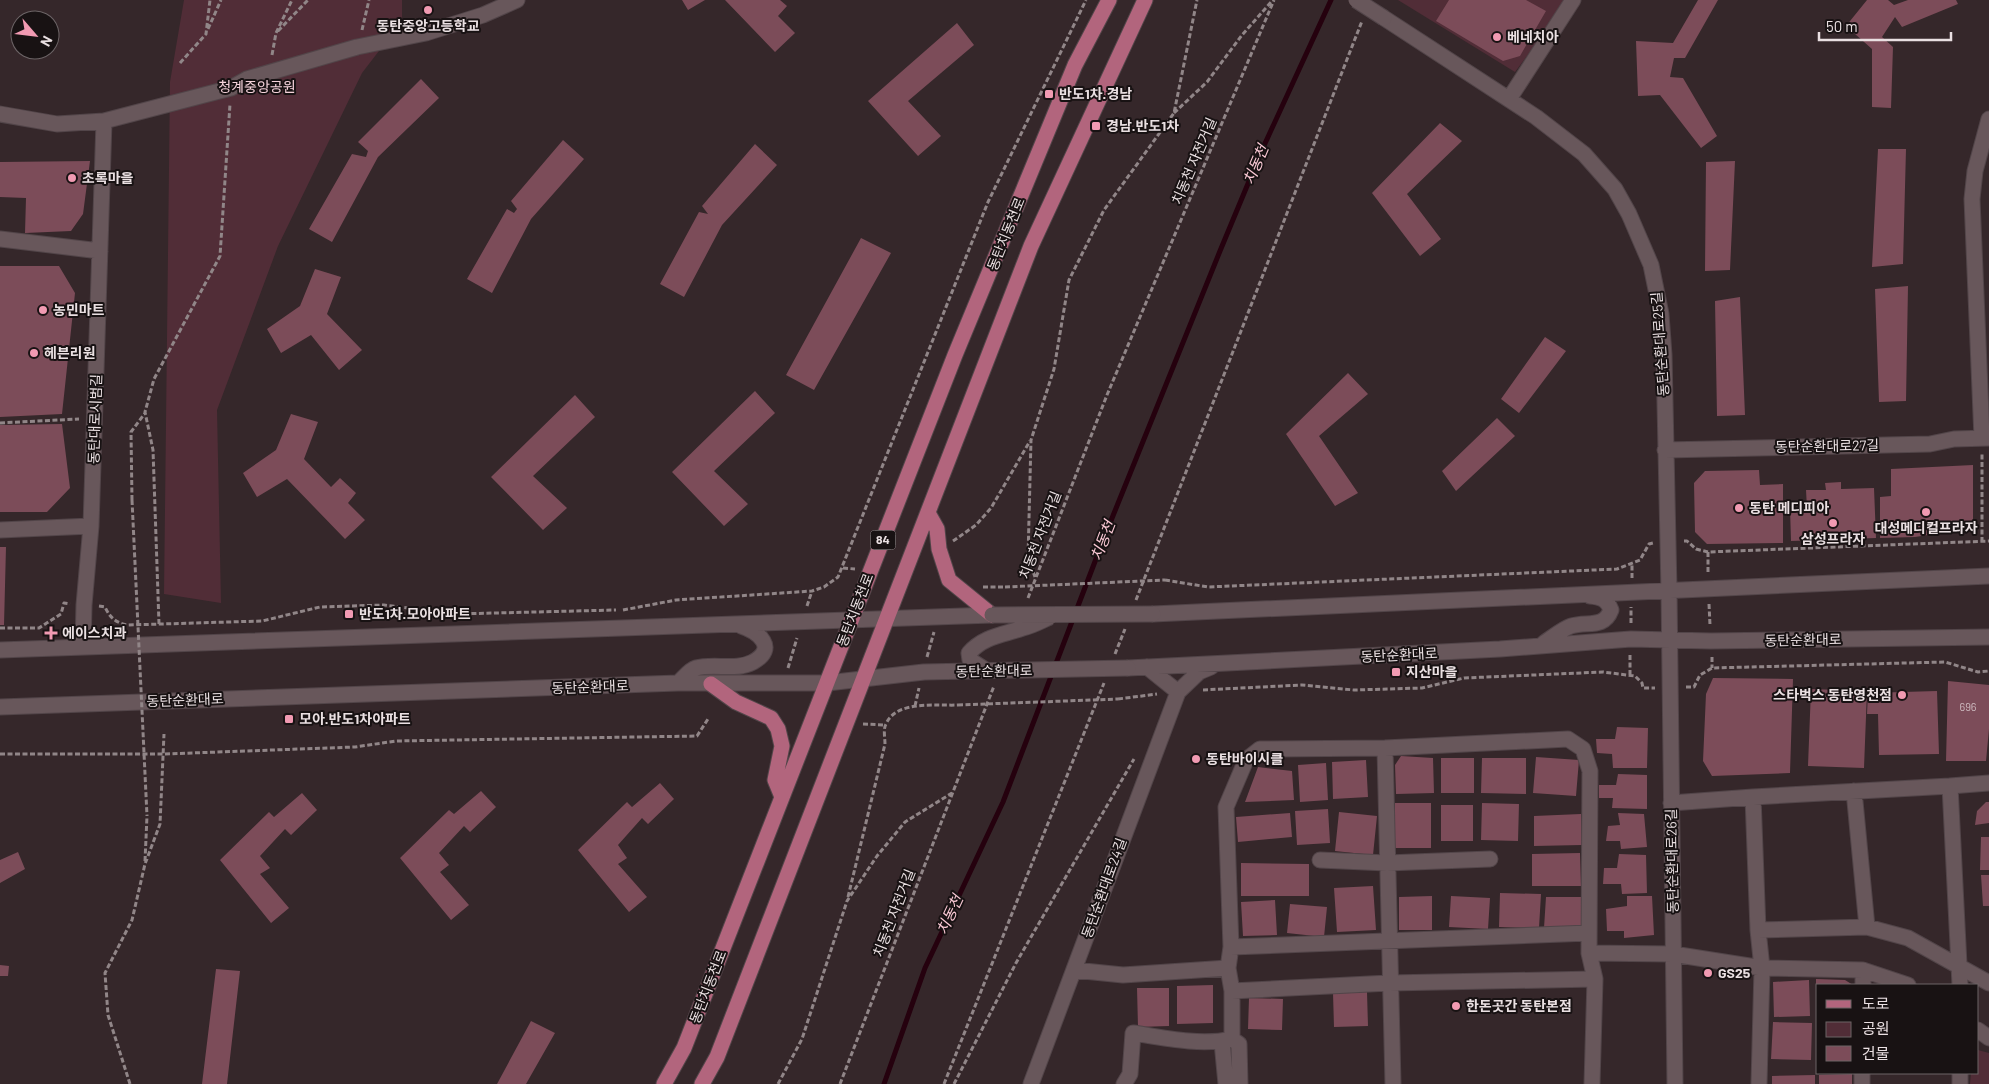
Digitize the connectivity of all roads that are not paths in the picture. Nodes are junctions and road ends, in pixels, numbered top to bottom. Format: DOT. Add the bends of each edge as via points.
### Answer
graph roads {
  1 [pos="517,0"];
  2 [pos="1108,0"];
  3 [pos="1145,0"];
  4 [pos="1356,0"];
  5 [pos="1573,0"];
  6 [pos="1509,99"];
  7 [pos="0,114"];
  8 [pos="1989,119"];
  9 [pos="104,121"];
  10 [pos="0,239"];
  11 [pos="100,251"];
  12 [pos="1986,438"];
  13 [pos="1665,450"];
  14 [pos="928,513"];
  15 [pos="91,526"];
  16 [pos="0,530"];
  17 [pos="1989,576"];
  18 [pos="1669,591"];
  19 [pos="1567,593"];
  20 [pos="992,615"];
  21 [pos="1056,615"];
  22 [pos="887,618"];
  23 [pos="851,621"];
  24 [pos="736,625"];
  25 [pos="1989,636"];
  26 [pos="1669,639"];
  27 [pos="1540,645"];
  28 [pos="83,647"];
  29 [pos="0,650"];
  30 [pos="1217,664"];
  31 [pos="1147,667"];
  32 [pos="991,678"];
  33 [pos="863,679"];
  34 [pos="678,683"];
  35 [pos="827,683"];
  36 [pos="711,684"];
  37 [pos="1178,692"];
  38 [pos="0,707"];
  39 [pos="1385,748"];
  40 [pos="1989,783"];
  41 [pos="1950,786"];
  42 [pos="1854,791"];
  43 [pos="782,797"];
  44 [pos="1753,797"];
  45 [pos="1671,803"];
  46 [pos="1490,859"];
  47 [pos="1320,860"];
  48 [pos="1387,862"];
  49 [pos="1867,927"];
  50 [pos="1758,930"];
  51 [pos="1589,934"];
  52 [pos="1388,941"];
  53 [pos="1231,947"];
  54 [pos="1590,952"];
  55 [pos="1674,954"];
  56 [pos="1960,967"];
  57 [pos="1228,968"];
  58 [pos="1762,968"];
  59 [pos="1074,970"];
  60 [pos="1863,978"];
  61 [pos="1595,979"];
  62 [pos="1389,983"];
  63 [pos="1989,983"];
  64 [pos="1902,984"];
  65 [pos="1960,984"];
  66 [pos="1232,991"];
  67 [pos="1227,1041"];
  68 [pos="664,1084"];
  69 [pos="702,1084"];
  70 [pos="1031,1084"];
  71 [pos="1124,1084"];
  72 [pos="1226,1084"];
  73 [pos="1240,1084"];
  74 [pos="1392,1084"];
  75 [pos="1592,1084"];
  76 [pos="1675,1084"];
  77 [pos="1759,1084"];
  1 -- 9 [label="street" via="483,15 426,33 357,47 247,79 231,88"];
  2 -- 23 [label="main road, 동탄치동천로 / 84" via="1076,65"];
  3 -- 14 [label="main road, 동탄치동천로 / 84" via="1031,246"];
  4 -- 6 [label="street, 동탄순환대로25길, bridge"];
  5 -- 6 [label="street"];
  6 -- 13 [label="street, 동탄순환대로25길" via="1564,137 1598,168 1614,189 1641,239 1651,265 1661,314"];
  7 -- 9 [label="street" via="57,124"];
  8 -- 12 [label="street" via="1975,171 1972,199"];
  9 -- 11 [label="street, 동탄대로시범길"];
  10 -- 11 [label="street"];
  11 -- 15 [label="street, 동탄대로시범길"];
  12 -- 13 [label="street, 동탄순환대로27길" via="1930,444"];
  13 -- 18 [label="street, 동탄순환대로25길"];
  14 -- 20 [label="main road" via="938,529 939,549 949,580"];
  14 -- 22 [label="main road, 동탄치동천로 / 84"];
  15 -- 16 [label="street"];
  15 -- 28 [label="street, 동탄대로시범길"];
  17 -- 18 [label="street"];
  18 -- 19 [label="street"];
  18 -- 26 [label="street, 동탄순환대로26길"];
  19 -- 21 [label="street, bridge" via="1153,614"];
  19 -- 27 [label="street" via="1600,597 1609,603 1608,617 1602,622 1570,626"];
  20 -- 21 [label="street, bridge"];
  20 -- 22 [label="street"];
  21 -- 32 [label="street, bridge" via="975,646 969,653 970,660"];
  22 -- 23 [label="street"];
  22 -- 33 [label="main road, 동탄치동천로 / 84"];
  23 -- 24 [label="street"];
  23 -- 35 [label="main road, 동탄치동천로 / 84"];
  24 -- 28 [label="street"];
  24 -- 34 [label="street" via="762,636 765,646 762,656 752,663 737,666 697,668"];
  25 -- 26 [label="street, 동탄순환대로"];
  26 -- 27 [label="street, 동탄순환대로"];
  26 -- 45 [label="street, 동탄순환대로26길"];
  27 -- 30 [label="street, 동탄순환대로" via="1500,650"];
  28 -- 29 [label="street"];
  30 -- 31 [label="street, 동탄순환대로"];
  30 -- 37 [label="street" via="1199,672"];
  31 -- 32 [label="street, 동탄순환대로, bridge"];
  31 -- 37 [label="street"];
  32 -- 33 [label="street, 동탄순환대로, bridge" via="970,671"];
  33 -- 35 [label="street, 동탄순환대로"];
  33 -- 69 [label="main road, 동탄치동천로 / 84" via="716,1058"];
  34 -- 36 [label="street, 동탄순환대로"];
  34 -- 38 [label="street, 동탄순환대로"];
  35 -- 36 [label="street, 동탄순환대로"];
  35 -- 43 [label="main road, 동탄치동천로 / 84"];
  36 -- 43 [label="main road" via="736,702 772,718 782,746 775,780"];
  37 -- 59 [label="street, 동탄순환대로24길"];
  39 -- 48 [label="street"];
  39 -- 51 [label="street" via="1568,739 1582,749 1590,771"];
  39 -- 53 [label="street" via="1260,749 1246,760 1226,807"];
  40 -- 41 [label="street"];
  41 -- 42 [label="street"];
  41 -- 56 [label="street"];
  42 -- 44 [label="street"];
  42 -- 49 [label="street"];
  43 -- 68 [label="main road, 동탄치동천로 / 84" via="684,1048"];
  44 -- 45 [label="street"];
  44 -- 50 [label="street"];
  45 -- 55 [label="street, 동탄순환대로26길"];
  46 -- 48 [label="street"];
  47 -- 48 [label="street"];
  48 -- 52 [label="street"];
  49 -- 50 [label="street"];
  49 -- 56 [label="street" via="1908,938"];
  50 -- 58 [label="street"];
  51 -- 52 [label="street"];
  51 -- 54 [label="street"];
  52 -- 53 [label="street"];
  52 -- 62 [label="street"];
  53 -- 57 [label="street"];
  54 -- 55 [label="street"];
  54 -- 61 [label="street"];
  55 -- 58 [label="street"];
  55 -- 76 [label="street, 동탄순환대로26길"];
  56 -- 63 [label="street"];
  56 -- 65 [label="street"];
  57 -- 59 [label="street" via="1123,975"];
  57 -- 66 [label="street"];
  58 -- 60 [label="street"];
  58 -- 77 [label="street"];
  59 -- 70 [label="street, 동탄순환대로24길"];
  60 -- 64 [label="street"];
  61 -- 62 [label="street"];
  61 -- 75 [label="street"];
  62 -- 66 [label="street"];
  62 -- 74 [label="street"];
  66 -- 67 [label="street"];
  67 -- 71 [label="street" via="1171,1040 1134,1033 1130,1074"];
  67 -- 72 [label="street"];
  67 -- 73 [label="street" via="1239,1044"];
}
